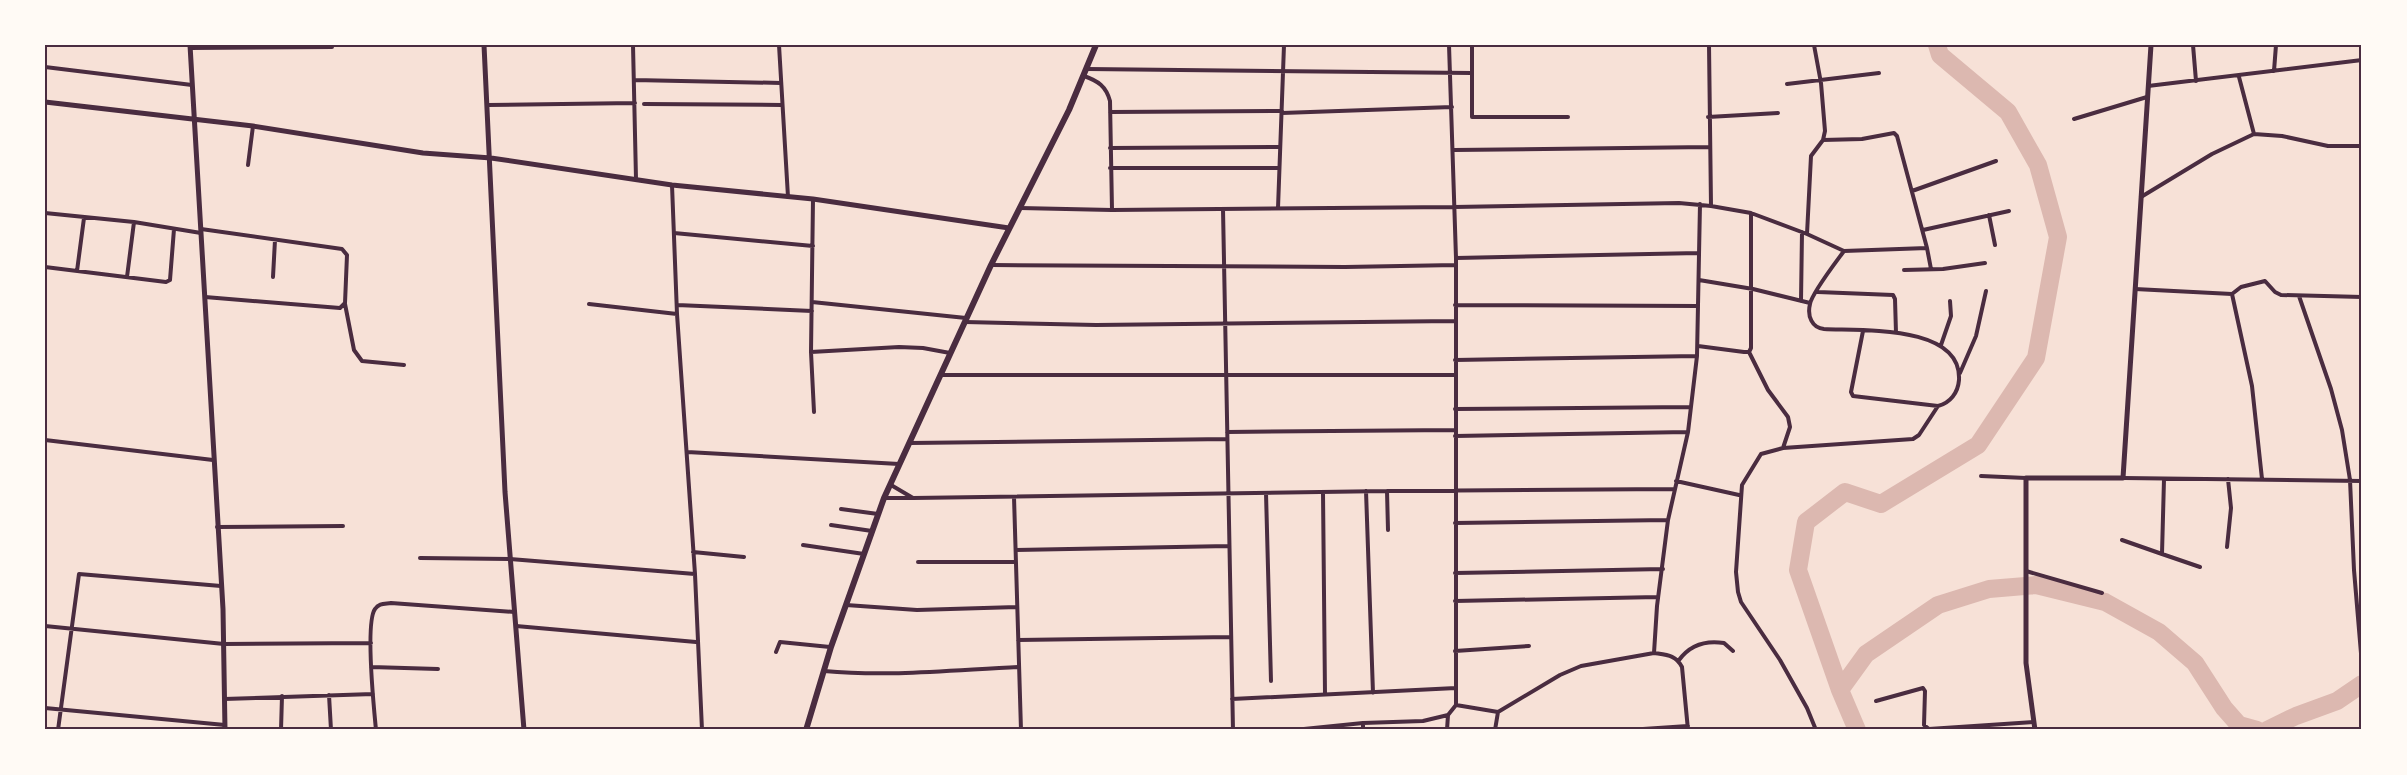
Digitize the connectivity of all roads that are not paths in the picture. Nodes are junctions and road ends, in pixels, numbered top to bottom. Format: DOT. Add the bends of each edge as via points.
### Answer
graph roads {
  1 [pos="484,45"];
  2 [pos="633,45"];
  3 [pos="779,45"];
  4 [pos="1096,45"];
  5 [pos="1284,45"];
  6 [pos="1449,45"];
  7 [pos="1472,45"];
  8 [pos="1708,45"];
  9 [pos="1814,45"];
  10 [pos="2151,45"];
  11 [pos="2193,45"];
  12 [pos="2276,45"];
  13 [pos="190,46"];
  14 [pos="332,47"];
  15 [pos="2362,60"];
  16 [pos="45,67"];
  17 [pos="1284,71"];
  18 [pos="2274,71"];
  19 [pos="1086,72"];
  20 [pos="1450,73"];
  21 [pos="1472,73"];
  22 [pos="1879,73"];
  23 [pos="2239,77"];
  24 [pos="634,80"];
  25 [pos="1821,80"];
  26 [pos="2196,81"];
  27 [pos="781,83"];
  28 [pos="192,84"];
  29 [pos="1787,84"];
  30 [pos="2148,87"];
  31 [pos="2147,97"];
  32 [pos="45,102"];
  33 [pos="635,103"];
  34 [pos="644,104"];
  35 [pos="488,105"];
  36 [pos="782,105"];
  37 [pos="1452,107"];
  38 [pos="1110,112"];
  39 [pos="1282,112"];
  40 [pos="1778,113"];
  41 [pos="1568,117"];
  42 [pos="1708,117"];
  43 [pos="194,119"];
  44 [pos="2074,119"];
  45 [pos="253,126"];
  46 [pos="2254,134"];
  47 [pos="1823,140"];
  48 [pos="2362,146"];
  49 [pos="1280,147"];
  50 [pos="1709,147"];
  51 [pos="1110,148"];
  52 [pos="1454,150"];
  53 [pos="490,158"];
  54 [pos="1996,161"];
  55 [pos="248,165"];
  56 [pos="1110,168"];
  57 [pos="1279,168"];
  58 [pos="636,180"];
  59 [pos="672,185"];
  60 [pos="1912,191"];
  61 [pos="788,197"];
  62 [pos="2141,197"];
  63 [pos="813,199"];
  64 [pos="1700,204"];
  65 [pos="1711,206"];
  66 [pos="1454,207"];
  67 [pos="1019,208"];
  68 [pos="1278,208"];
  69 [pos="1223,209"];
  70 [pos="1112,210"];
  71 [pos="2009,211"];
  72 [pos="45,213"];
  73 [pos="1750,213"];
  74 [pos="1989,215"];
  75 [pos="84,218"];
  76 [pos="134,222"];
  77 [pos="1009,228"];
  78 [pos="174,229"];
  79 [pos="1923,230"];
  80 [pos="201,231"];
  81 [pos="1802,232"];
  82 [pos="673,233"];
  83 [pos="1807,234"];
  84 [pos="275,240"];
  85 [pos="1995,245"];
  86 [pos="813,246"];
  87 [pos="1927,248"];
  88 [pos="1844,251"];
  89 [pos="1699,253"];
  90 [pos="1456,258"];
  91 [pos="1985,263"];
  92 [pos="991,265"];
  93 [pos="1456,265"];
  94 [pos="45,267"];
  95 [pos="1225,267"];
  96 [pos="1931,269"];
  97 [pos="1904,270"];
  98 [pos="77,271"];
  99 [pos="127,277"];
  100 [pos="273,278"];
  101 [pos="1699,280"];
  102 [pos="1753,289"];
  103 [pos="2135,289"];
  104 [pos="1986,291"];
  105 [pos="1817,292"];
  106 [pos="2232,294"];
  107 [pos="2299,296"];
  108 [pos="204,297"];
  109 [pos="2362,297"];
  110 [pos="1801,301"];
  111 [pos="812,302"];
  112 [pos="1950,302"];
  113 [pos="345,303"];
  114 [pos="1810,303"];
  115 [pos="589,304"];
  116 [pos="677,305"];
  117 [pos="1455,305"];
  118 [pos="1698,306"];
  119 [pos="812,311"];
  120 [pos="677,314"];
  121 [pos="965,320"];
  122 [pos="1455,321"];
  123 [pos="1225,323"];
  124 [pos="1863,331"];
  125 [pos="1896,333"];
  126 [pos="1941,345"];
  127 [pos="1698,346"];
  128 [pos="811,352"];
  129 [pos="1749,352"];
  130 [pos="951,353"];
  131 [pos="1697,356"];
  132 [pos="1455,360"];
  133 [pos="404,365"];
  134 [pos="1959,374"];
  135 [pos="941,375"];
  136 [pos="1227,375"];
  137 [pos="1455,375"];
  138 [pos="1938,406"];
  139 [pos="1690,407"];
  140 [pos="1455,409"];
  141 [pos="814,412"];
  142 [pos="1455,430"];
  143 [pos="1227,432"];
  144 [pos="1688,432"];
  145 [pos="1455,436"];
  146 [pos="1227,439"];
  147 [pos="45,440"];
  148 [pos="909,443"];
  149 [pos="1783,448"];
  150 [pos="687,452"];
  151 [pos="213,460"];
  152 [pos="899,464"];
  153 [pos="1981,476"];
  154 [pos="2026,478"];
  155 [pos="2123,478"];
  156 [pos="2164,479"];
  157 [pos="2228,479"];
  158 [pos="2262,479"];
  159 [pos="2350,480"];
  160 [pos="2362,481"];
  161 [pos="1676,482"];
  162 [pos="890,484"];
  163 [pos="1674,489"];
  164 [pos="1366,491"];
  165 [pos="1387,491"];
  166 [pos="1455,491"];
  167 [pos="1323,492"];
  168 [pos="1266,493"];
  169 [pos="1228,494"];
  170 [pos="1740,496"];
  171 [pos="1014,497"];
  172 [pos="884,498"];
  173 [pos="913,498"];
  174 [pos="841,509"];
  175 [pos="878,514"];
  176 [pos="1668,520"];
  177 [pos="1455,523"];
  178 [pos="831,525"];
  179 [pos="343,526"];
  180 [pos="217,527"];
  181 [pos="1388,530"];
  182 [pos="872,531"];
  183 [pos="2122,540"];
  184 [pos="803,545"];
  185 [pos="1229,546"];
  186 [pos="2227,547"];
  187 [pos="1016,550"];
  188 [pos="693,552"];
  189 [pos="864,554"];
  190 [pos="2162,554"];
  191 [pos="744,557"];
  192 [pos="420,558"];
  193 [pos="510,560"];
  194 [pos="918,562"];
  195 [pos="1016,562"];
  196 [pos="2200,567"];
  197 [pos="1663,569"];
  198 [pos="1455,573"];
  199 [pos="2026,573"];
  200 [pos="695,574"];
  201 [pos="221,586"];
  202 [pos="2102,593"];
  203 [pos="1658,597"];
  204 [pos="1455,601"];
  205 [pos="846,605"];
  206 [pos="1017,608"];
  207 [pos="515,612"];
  208 [pos="45,626"];
  209 [pos="516,626"];
  210 [pos="73,629"];
  211 [pos="1231,637"];
  212 [pos="1018,640"];
  213 [pos="696,642"];
  214 [pos="371,643"];
  215 [pos="224,644"];
  216 [pos="1529,646"];
  217 [pos="831,647"];
  218 [pos="1455,651"];
  219 [pos="1733,651"];
  220 [pos="776,652"];
  221 [pos="1654,652"];
  222 [pos="1679,660"];
  223 [pos="2362,664"];
  224 [pos="371,667"];
  225 [pos="1019,667"];
  226 [pos="438,669"];
  227 [pos="824,671"];
  228 [pos="1271,681"];
  229 [pos="1455,688"];
  230 [pos="373,693"];
  231 [pos="1373,693"];
  232 [pos="1325,694"];
  233 [pos="329,695"];
  234 [pos="282,696"];
  235 [pos="224,699"];
  236 [pos="1232,699"];
  237 [pos="1876,701"];
  238 [pos="1456,705"];
  239 [pos="45,708"];
  240 [pos="62,710"];
  241 [pos="1498,712"];
  242 [pos="1448,715"];
  243 [pos="2034,722"];
  244 [pos="1363,723"];
  245 [pos="225,727"];
  246 [pos="1688,728"];
  247 [pos="1940,729"];
  248 [pos="58,730"];
  249 [pos="281,730"];
  250 [pos="331,730"];
  251 [pos="376,730"];
  252 [pos="524,730"];
  253 [pos="702,730"];
  254 [pos="806,730"];
  255 [pos="1021,730"];
  256 [pos="1233,730"];
  257 [pos="1294,730"];
  258 [pos="1363,730"];
  259 [pos="1447,730"];
  260 [pos="1495,730"];
  261 [pos="1628,730"];
  262 [pos="1816,730"];
  263 [pos="2035,730"];
  1 -- 35 [label="street"];
  2 -- 24 [label="street"];
  3 -- 27 [label="street"];
  4 -- 19 [label="main road"];
  5 -- 17 [label="street"];
  6 -- 20 [label="street"];
  7 -- 21 [label="street"];
  8 -- 42 [label="street"];
  9 -- 25 [label="street"];
  10 -- 30 [label="street"];
  11 -- 26 [label="street"];
  12 -- 18 [label="street"];
  13 -- 14 [label="street"];
  13 -- 28 [label="street"];
  15 -- 18 [label="street"];
  16 -- 28 [label="street"];
  17 -- 19 [label="street"];
  17 -- 20 [label="street"];
  17 -- 39 [label="street"];
  18 -- 23 [label="street"];
  19 -- 38 [label="street" via="1105,89"];
  19 -- 67 [label="main road"];
  20 -- 21 [label="street"];
  20 -- 37 [label="street"];
  21 -- 41 [label="street" via="1472,117"];
  22 -- 25 [label="street"];
  23 -- 26 [label="street"];
  23 -- 46 [label="street"];
  24 -- 27 [label="street"];
  24 -- 33 [label="street"];
  25 -- 29 [label="street"];
  25 -- 47 [label="street"];
  26 -- 30 [label="street"];
  27 -- 36 [label="street"];
  28 -- 43 [label="street"];
  30 -- 31 [label="street"];
  31 -- 44 [label="street"];
  31 -- 62 [label="street"];
  32 -- 43 [label="street"];
  33 -- 35 [label="street"];
  33 -- 58 [label="street"];
  34 -- 36 [label="street"];
  35 -- 53 [label="street"];
  36 -- 61 [label="street"];
  37 -- 39 [label="street"];
  37 -- 52 [label="street"];
  38 -- 39 [label="street"];
  38 -- 51 [label="street"];
  39 -- 49 [label="street"];
  40 -- 42 [label="street"];
  42 -- 50 [label="street"];
  43 -- 45 [label="street"];
  43 -- 80 [label="street"];
  45 -- 53 [label="street" via="413,152"];
  45 -- 55 [label="street"];
  46 -- 48 [label="street" via="2328,146"];
  46 -- 62 [label="street"];
  47 -- 60 [label="street" via="1894,134"];
  47 -- 83 [label="street" via="1810,156"];
  49 -- 51 [label="street"];
  49 -- 57 [label="street"];
  50 -- 52 [label="street"];
  50 -- 65 [label="street"];
  51 -- 56 [label="street"];
  52 -- 66 [label="street"];
  53 -- 58 [label="street"];
  53 -- 193 [label="street"];
  54 -- 60 [label="street"];
  56 -- 57 [label="street"];
  56 -- 70 [label="street"];
  57 -- 68 [label="street"];
  58 -- 59 [label="street"];
  59 -- 61 [label="street"];
  59 -- 82 [label="street"];
  60 -- 79 [label="street"];
  61 -- 63 [label="street"];
  62 -- 103 [label="street"];
  63 -- 77 [label="street"];
  63 -- 86 [label="street"];
  64 -- 65 [label="street"];
  64 -- 66 [label="street"];
  64 -- 89 [label="street"];
  65 -- 73 [label="street"];
  66 -- 68 [label="street"];
  66 -- 90 [label="street"];
  67 -- 70 [label="street"];
  67 -- 77 [label="main road"];
  68 -- 69 [label="street"];
  69 -- 70 [label="street"];
  69 -- 95 [label="street"];
  71 -- 74 [label="street"];
  72 -- 75 [label="street"];
  73 -- 81 [label="street"];
  73 -- 102 [label="street"];
  74 -- 79 [label="street"];
  74 -- 85 [label="street"];
  75 -- 76 [label="street"];
  75 -- 98 [label="street"];
  76 -- 78 [label="street"];
  76 -- 99 [label="street"];
  77 -- 92 [label="main road"];
  78 -- 80 [label="street"];
  78 -- 99 [label="street" via="168,282"];
  79 -- 87 [label="street"];
  80 -- 84 [label="street"];
  80 -- 108 [label="street"];
  81 -- 83 [label="street"];
  81 -- 110 [label="street"];
  82 -- 86 [label="street"];
  82 -- 116 [label="street"];
  83 -- 88 [label="street"];
  84 -- 100 [label="street"];
  84 -- 113 [label="street" via="346,252"];
  86 -- 111 [label="street"];
  87 -- 88 [label="street"];
  87 -- 96 [label="street"];
  88 -- 105 [label="street"];
  89 -- 90 [label="street"];
  89 -- 101 [label="street"];
  90 -- 93 [label="street"];
  91 -- 96 [label="street"];
  92 -- 95 [label="street"];
  92 -- 121 [label="main road"];
  93 -- 95 [label="street"];
  93 -- 117 [label="street"];
  94 -- 98 [label="street"];
  95 -- 123 [label="street"];
  96 -- 97 [label="street"];
  98 -- 99 [label="street"];
  101 -- 102 [label="street"];
  101 -- 118 [label="street"];
  102 -- 110 [label="street"];
  102 -- 129 [label="street"];
  103 -- 106 [label="street"];
  103 -- 155 [label="street"];
  104 -- 134 [label="street" via="1976,336"];
  105 -- 114 [label="street"];
  105 -- 125 [label="street" via="1894,296"];
  106 -- 107 [label="street" via="2241,287 2265,282 2277,294"];
  106 -- 158 [label="street" via="2252,386"];
  107 -- 109 [label="street"];
  107 -- 159 [label="street" via="2337,409"];
  108 -- 113 [label="street" via="340,308"];
  108 -- 151 [label="street"];
  110 -- 114 [label="street"];
  111 -- 119 [label="street"];
  111 -- 121 [label="street"];
  112 -- 126 [label="street" via="1951,316"];
  113 -- 133 [label="street" via="354,350 362,361"];
  114 -- 124 [label="street" via="1811,320 1818,329"];
  115 -- 120 [label="street"];
  116 -- 119 [label="street"];
  116 -- 120 [label="street"];
  117 -- 118 [label="street"];
  117 -- 122 [label="street"];
  118 -- 127 [label="street"];
  119 -- 128 [label="street"];
  120 -- 150 [label="street"];
  121 -- 123 [label="street"];
  121 -- 130 [label="main road"];
  122 -- 123 [label="street"];
  122 -- 132 [label="street"];
  123 -- 136 [label="street"];
  124 -- 125 [label="street"];
  124 -- 138 [label="street" via="1853,396"];
  125 -- 126 [label="street" via="1920,336"];
  126 -- 134 [label="street"];
  127 -- 129 [label="street"];
  127 -- 131 [label="street"];
  128 -- 130 [label="street" via="899,347"];
  128 -- 141 [label="street"];
  129 -- 149 [label="street" via="1768,390 1788,417 1790,427"];
  130 -- 135 [label="main road"];
  131 -- 132 [label="street"];
  131 -- 139 [label="street"];
  132 -- 137 [label="street"];
  134 -- 138 [label="street" via="1959,386 1953,397"];
  135 -- 136 [label="street"];
  135 -- 148 [label="main road"];
  136 -- 137 [label="street"];
  136 -- 143 [label="street"];
  137 -- 140 [label="street"];
  138 -- 149 [label="street" via="1913,439"];
  139 -- 140 [label="street"];
  139 -- 144 [label="street"];
  140 -- 142 [label="street"];
  142 -- 143 [label="street"];
  142 -- 145 [label="street"];
  143 -- 146 [label="street"];
  144 -- 145 [label="street"];
  144 -- 161 [label="street"];
  145 -- 166 [label="street"];
  146 -- 148 [label="street"];
  146 -- 169 [label="street"];
  147 -- 151 [label="street"];
  148 -- 152 [label="main road"];
  149 -- 170 [label="street" via="1765,452 1757,459 1744,479"];
  150 -- 152 [label="street"];
  150 -- 188 [label="street"];
  151 -- 180 [label="street"];
  152 -- 162 [label="main road"];
  153 -- 154 [label="street"];
  154 -- 155 [label="street"];
  154 -- 199 [label="street"];
  155 -- 156 [label="street"];
  156 -- 157 [label="street"];
  156 -- 190 [label="street"];
  157 -- 158 [label="street"];
  157 -- 186 [label="street"];
  158 -- 159 [label="street"];
  159 -- 160 [label="street"];
  159 -- 223 [label="street"];
  161 -- 163 [label="street"];
  161 -- 170 [label="street"];
  162 -- 172 [label="main road"];
  162 -- 173 [label="street"];
  163 -- 166 [label="street"];
  163 -- 176 [label="street"];
  164 -- 165 [label="street"];
  164 -- 167 [label="street"];
  164 -- 231 [label="street"];
  165 -- 166 [label="street"];
  165 -- 181 [label="street"];
  166 -- 177 [label="street"];
  167 -- 168 [label="street"];
  167 -- 232 [label="street"];
  168 -- 169 [label="street"];
  168 -- 228 [label="street"];
  169 -- 171 [label="street"];
  169 -- 185 [label="street"];
  170 -- 262 [label="street" via="1736,572 1739,597 1807,708"];
  171 -- 173 [label="street"];
  171 -- 187 [label="street"];
  172 -- 173 [label="street"];
  172 -- 175 [label="main road"];
  174 -- 175 [label="street"];
  175 -- 182 [label="main road"];
  176 -- 177 [label="street"];
  176 -- 197 [label="street"];
  177 -- 198 [label="street"];
  178 -- 182 [label="street"];
  179 -- 180 [label="street"];
  180 -- 201 [label="street"];
  182 -- 189 [label="main road"];
  183 -- 190 [label="street"];
  184 -- 189 [label="street"];
  185 -- 187 [label="street"];
  185 -- 211 [label="street"];
  187 -- 195 [label="street"];
  188 -- 191 [label="street"];
  188 -- 200 [label="street"];
  189 -- 205 [label="main road"];
  190 -- 196 [label="street"];
  192 -- 193 [label="street"];
  193 -- 200 [label="street"];
  193 -- 207 [label="street"];
  194 -- 195 [label="street"];
  195 -- 206 [label="street"];
  197 -- 198 [label="street"];
  197 -- 203 [label="street"];
  198 -- 204 [label="street"];
  199 -- 202 [label="street"];
  199 -- 243 [label="street" via="2026,663"];
  200 -- 213 [label="street"];
  201 -- 210 [label="street" via="79,574"];
  201 -- 215 [label="street"];
  203 -- 204 [label="street"];
  203 -- 221 [label="street"];
  204 -- 218 [label="street"];
  205 -- 206 [label="street" via="917,610"];
  205 -- 217 [label="main road"];
  206 -- 212 [label="street"];
  207 -- 209 [label="street"];
  207 -- 214 [label="street" via="381,604 373,613"];
  208 -- 210 [label="street"];
  209 -- 213 [label="street"];
  209 -- 252 [label="street"];
  210 -- 215 [label="street"];
  210 -- 240 [label="street"];
  211 -- 212 [label="street"];
  211 -- 236 [label="street"];
  212 -- 225 [label="street"];
  213 -- 253 [label="street"];
  214 -- 215 [label="street"];
  214 -- 224 [label="street"];
  215 -- 235 [label="street"];
  216 -- 218 [label="street"];
  217 -- 220 [label="street" via="780,642"];
  217 -- 227 [label="main road"];
  218 -- 229 [label="street"];
  219 -- 222 [label="street" via="1724,643 1700,644 1687,649"];
  221 -- 222 [label="street"];
  221 -- 241 [label="street" via="1581,666"];
  222 -- 246 [label="street"];
  224 -- 226 [label="street"];
  224 -- 230 [label="street"];
  225 -- 227 [label="street" via="928,673"];
  225 -- 255 [label="street"];
  227 -- 254 [label="main road"];
  229 -- 231 [label="street"];
  229 -- 238 [label="street"];
  230 -- 233 [label="street"];
  230 -- 251 [label="street"];
  231 -- 232 [label="street"];
  232 -- 236 [label="street"];
  233 -- 234 [label="street"];
  233 -- 250 [label="street"];
  234 -- 235 [label="street"];
  234 -- 249 [label="street"];
  235 -- 245 [label="street"];
  236 -- 256 [label="street"];
  237 -- 247 [label="street" via="1923,688 1924,725"];
  238 -- 241 [label="street"];
  238 -- 242 [label="street"];
  239 -- 240 [label="street"];
  240 -- 245 [label="street"];
  240 -- 248 [label="street"];
  241 -- 260 [label="street"];
  242 -- 244 [label="street" via="1423,721"];
  242 -- 259 [label="street"];
  243 -- 247 [label="street"];
  243 -- 263 [label="street"];
  244 -- 257 [label="street"];
  244 -- 258 [label="street"];
  246 -- 261 [label="street"];
}
